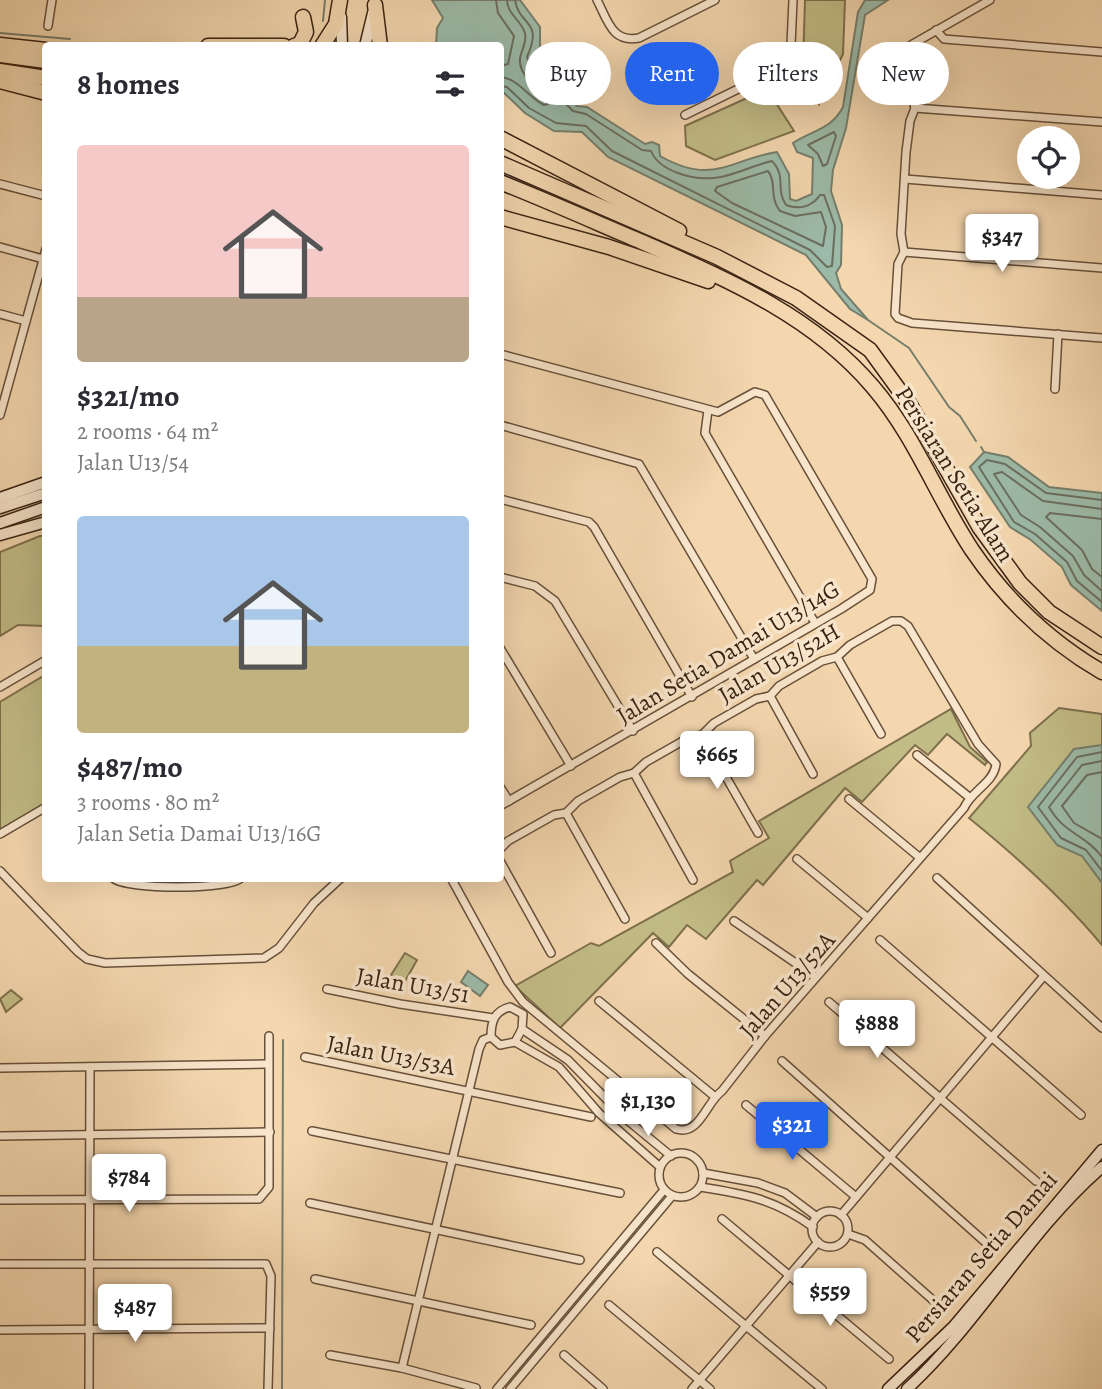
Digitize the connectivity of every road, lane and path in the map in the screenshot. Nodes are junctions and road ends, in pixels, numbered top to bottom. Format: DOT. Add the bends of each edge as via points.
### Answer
graph roads {
  1 [pos="52,0"];
  2 [pos="341,0"];
  3 [pos="597,0"];
  4 [pos="715,0"];
  5 [pos="793,0"];
  6 [pos="990,0"];
  7 [pos="375,2"];
  8 [pos="303,17"];
  9 [pos="48,26"];
  10 [pos="936,30"];
  11 [pos="301,42"];
  12 [pos="325,42"];
  13 [pos="342,42"];
  14 [pos="366,42"];
  15 [pos="380,42"];
  16 [pos="0,45"];
  17 [pos="42,50"];
  18 [pos="1102,52"];
  19 [pos="0,55"];
  20 [pos="42,60"];
  21 [pos="0,71"];
  22 [pos="42,77"];
  23 [pos="0,81"];
  24 [pos="42,92"];
  25 [pos="915,108"];
  26 [pos="685,115"];
  27 [pos="1102,122"];
  28 [pos="504,140"];
  29 [pos="504,165"];
  30 [pos="905,179"];
  31 [pos="504,183"];
  32 [pos="0,184"];
  33 [pos="42,195"];
  34 [pos="1102,195"];
  35 [pos="504,218"];
  36 [pos="0,247"];
  37 [pos="904,253"];
  38 [pos="717,257"];
  39 [pos="42,259"];
  40 [pos="42,263"];
  41 [pos="1102,268"];
  42 [pos="787,313"];
  43 [pos="0,314"];
  44 [pos="26,321"];
  45 [pos="1058,334"];
  46 [pos="1102,338"];
  47 [pos="504,355"];
  48 [pos="4,387"];
  49 [pos="1055,389"];
  50 [pos="708,410"];
  51 [pos="0,415"];
  52 [pos="504,426"];
  53 [pos="42,483"];
  54 [pos="42,494"];
  55 [pos="0,498"];
  56 [pos="504,500"];
  57 [pos="0,508"];
  58 [pos="42,508"];
  59 [pos="0,523"];
  60 [pos="42,523"];
  61 [pos="0,535"];
  62 [pos="504,577"];
  63 [pos="815,623"];
  64 [pos="1102,647"];
  65 [pos="504,655"];
  66 [pos="837,657"];
  67 [pos="754,659"];
  68 [pos="42,662"];
  69 [pos="1102,672"];
  70 [pos="0,687"];
  71 [pos="770,696"];
  72 [pos="692,697"];
  73 [pos="950,699"];
  74 [pos="633,731"];
  75 [pos="881,734"];
  76 [pos="702,735"];
  77 [pos="917,755"];
  78 [pos="571,766"];
  79 [pos="634,773"];
  80 [pos="813,774"];
  81 [pos="504,793"];
  82 [pos="969,797"];
  83 [pos="849,799"];
  84 [pos="509,801"];
  85 [pos="504,804"];
  86 [pos="42,812"];
  87 [pos="566,813"];
  88 [pos="0,834"];
  89 [pos="758,834"];
  90 [pos="504,846"];
  91 [pos="919,858"];
  92 [pos="797,859"];
  93 [pos="504,868"];
  94 [pos="0,871"];
  95 [pos="937,878"];
  96 [pos="694,880"];
  97 [pos="123,882"];
  98 [pos="235,882"];
  99 [pos="337,882"];
  100 [pos="453,882"];
  101 [pos="868,918"];
  102 [pos="625,919"];
  103 [pos="734,921"];
  104 [pos="880,940"];
  105 [pos="656,943"];
  106 [pos="551,953"];
  107 [pos="816,977"];
  108 [pos="1043,977"];
  109 [pos="327,989"];
  110 [pos="599,1000"];
  111 [pos="830,1002"];
  112 [pos="520,1005"];
  113 [pos="493,1018"];
  114 [pos="1102,1028"];
  115 [pos="522,1029"];
  116 [pos="269,1036"];
  117 [pos="765,1036"];
  118 [pos="491,1037"];
  119 [pos="992,1038"];
  120 [pos="515,1042"];
  121 [pos="305,1057"];
  122 [pos="782,1061"];
  123 [pos="267,1064"];
  124 [pos="90,1067"];
  125 [pos="0,1068"];
  126 [pos="470,1090"];
  127 [pos="714,1096"];
  128 [pos="942,1097"];
  129 [pos="746,1105"];
  130 [pos="1081,1115"];
  131 [pos="591,1116"];
  132 [pos="270,1132"];
  133 [pos="313,1132"];
  134 [pos="88,1135"];
  135 [pos="0,1136"];
  136 [pos="1102,1150"];
  137 [pos="671,1156"];
  138 [pos="892,1157"];
  139 [pos="454,1159"];
  140 [pos="660,1167"];
  141 [pos="1102,1167"];
  142 [pos="703,1173"];
  143 [pos="1036,1181"];
  144 [pos="700,1187"];
  145 [pos="664,1190"];
  146 [pos="620,1193"];
  147 [pos="672,1196"];
  148 [pos="856,1197"];
  149 [pos="0,1200"];
  150 [pos="89,1200"];
  151 [pos="310,1203"];
  152 [pos="841,1215"];
  153 [pos="817,1217"];
  154 [pos="722,1219"];
  155 [pos="813,1227"];
  156 [pos="437,1231"];
  157 [pos="848,1234"];
  158 [pos="818,1242"];
  159 [pos="985,1242"];
  160 [pos="657,1252"];
  161 [pos="580,1260"];
  162 [pos="89,1263"];
  163 [pos="0,1264"];
  164 [pos="788,1276"];
  165 [pos="315,1279"];
  166 [pos="420,1301"];
  167 [pos="935,1302"];
  168 [pos="609,1305"];
  169 [pos="531,1325"];
  170 [pos="747,1326"];
  171 [pos="270,1328"];
  172 [pos="0,1330"];
  173 [pos="88,1330"];
  174 [pos="330,1354"];
  175 [pos="564,1355"];
  176 [pos="889,1359"];
  177 [pos="402,1368"];
  178 [pos="699,1380"];
  179 [pos="476,1388"];
  180 [pos="89,1389"];
  181 [pos="268,1389"];
  182 [pos="497,1389"];
  183 [pos="510,1389"];
  184 [pos="603,1389"];
  185 [pos="692,1389"];
  186 [pos="710,1389"];
  187 [pos="822,1389"];
  188 [pos="888,1389"];
  189 [pos="907,1389"];
  1 -- 9 [label="street"];
  2 -- 12 [label="highway" via="336,24"];
  2 -- 13 [label="street"];
  3 -- 4 [label="street" via="616,36 626,41"];
  5 -- 26 [label="street" via="792,45 781,68"];
  6 -- 10 [label="street"];
  7 -- 14 [label="street"];
  7 -- 15 [label="highway"];
  8 -- 11 [label="highway" via="306,32"];
  10 -- 18 [label="street" via="944,39"];
  10 -- 25 [label="street" via="911,44"];
  16 -- 17 [label="highway"];
  19 -- 20 [label="highway"];
  21 -- 22 [label="highway"];
  23 -- 24 [label="highway"];
  25 -- 27 [label="street"];
  25 -- 30 [label="street"];
  28 -- 38 [label="highway" via="685,234"];
  29 -- 38 [label="highway, Persiaran Setia Alam"];
  30 -- 34 [label="street"];
  30 -- 37 [label="street"];
  31 -- 42 [label="highway, Persiaran Setia Alam" via="693,264"];
  32 -- 33 [label="street"];
  35 -- 42 [label="highway" via="672,267"];
  36 -- 39 [label="street"];
  37 -- 41 [label="street"];
  37 -- 45 [label="street" via="898,264 894,308 898,318 912,323"];
  38 -- 64 [label="highway, Persiaran Setia Alam" via="796,298 870,350 910,405 980,528 1020,583 1049,612"];
  40 -- 44 [label="street"];
  42 -- 69 [label="highway, Persiaran Setia Alam" via="833,346 890,408 971,548 1000,588 1064,649"];
  43 -- 44 [label="street"];
  44 -- 48 [label="street"];
  45 -- 46 [label="street"];
  45 -- 49 [label="street"];
  47 -- 50 [label="street"];
  48 -- 51 [label="street"];
  50 -- 63 [label="street" via="705,433"];
  50 -- 63 [label="street, Jalan Setia Damai U13/14G" via="726,410 755,392 765,395 872,579 870,590"];
  52 -- 67 [label="street" via="639,464"];
  53 -- 55 [label="street"];
  54 -- 57 [label="street"];
  56 -- 72 [label="street" via="594,527"];
  58 -- 59 [label="street"];
  60 -- 61 [label="street"];
  62 -- 74 [label="street" via="535,586 555,601"];
  63 -- 67 [label="street, Jalan Setia Damai U13/14G"];
  65 -- 78 [label="street"];
  66 -- 71 [label="street, Jalan U13/52H" via="779,686"];
  66 -- 73 [label="street, Jalan U13/52H" via="892,621 901,621 908,625"];
  66 -- 75 [label="street"];
  67 -- 72 [label="street, Jalan Setia Damai U13/14G"];
  68 -- 70 [label="street"];
  71 -- 76 [label="street, Jalan U13/52H" via="714,723"];
  71 -- 80 [label="street"];
  72 -- 74 [label="street, Jalan Setia Damai U13/14G"];
  73 -- 82 [label="street, Jalan U13/52A" via="996,764 994,773"];
  74 -- 78 [label="street, Jalan Setia Damai U13/14G"];
  76 -- 79 [label="street, Jalan U13/52H" via="688,738"];
  76 -- 89 [label="street"];
  77 -- 82 [label="street"];
  78 -- 84 [label="street, Jalan Setia Damai U13/14G"];
  79 -- 87 [label="street, Jalan U13/52H" via="620,777"];
  79 -- 96 [label="street"];
  81 -- 84 [label="street"];
  82 -- 91 [label="street, Jalan U13/52A"];
  83 -- 91 [label="street"];
  84 -- 85 [label="street, Jalan Setia Damai U13/14G"];
  86 -- 88 [label="street"];
  87 -- 90 [label="street, Jalan U13/52H" via="554,815"];
  87 -- 102 [label="street"];
  91 -- 101 [label="street, Jalan U13/52A"];
  92 -- 101 [label="street"];
  93 -- 106 [label="street"];
  94 -- 99 [label="street" via="78,952 105,963 264,958 279,948"];
  95 -- 108 [label="street"];
  97 -- 98 [label="street" via="180,886"];
  100 -- 112 [label="street"];
  101 -- 107 [label="street, Jalan U13/52A"];
  103 -- 107 [label="street"];
  104 -- 119 [label="street"];
  105 -- 117 [label="street"];
  107 -- 117 [label="street, Jalan U13/52A"];
  108 -- 114 [label="street"];
  108 -- 119 [label="street"];
  109 -- 113 [label="street, Jalan U13/51"];
  110 -- 127 [label="street"];
  111 -- 128 [label="street"];
  112 -- 113 [label="street" via="504,1008"];
  112 -- 115 [label="street"];
  112 -- 127 [label="street, Jalan U13/52A" via="676,1129 693,1127"];
  113 -- 118 [label="street"];
  115 -- 120 [label="street"];
  115 -- 137 [label="street" via="568,1060 618,1112"];
  116 -- 123 [label="street"];
  117 -- 127 [label="street, Jalan U13/52A"];
  118 -- 120 [label="street" via="500,1045"];
  118 -- 126 [label="street" via="483,1040 479,1049"];
  119 -- 128 [label="street"];
  119 -- 130 [label="street"];
  120 -- 140 [label="street" via="559,1067 599,1113"];
  121 -- 126 [label="street, Jalan U13/53A"];
  122 -- 138 [label="street"];
  123 -- 124 [label="street"];
  123 -- 132 [label="street"];
  124 -- 125 [label="street"];
  124 -- 134 [label="street"];
  126 -- 131 [label="street, Jalan U13/53A"];
  126 -- 139 [label="street"];
  128 -- 138 [label="street"];
  128 -- 143 [label="street"];
  129 -- 148 [label="street"];
  132 -- 134 [label="street"];
  132 -- 150 [label="street" via="269,1187 258,1199"];
  133 -- 139 [label="street"];
  134 -- 135 [label="street"];
  134 -- 150 [label="street"];
  136 -- 188 [label="street, Persiaran Setia Damai" via="954,1326"];
  137 -- 140 [label="street"];
  137 -- 142 [label="street" via="689,1155"];
  138 -- 148 [label="street"];
  138 -- 159 [label="street"];
  139 -- 146 [label="street"];
  139 -- 156 [label="street"];
  140 -- 145 [label="street"];
  141 -- 189 [label="street, Persiaran Setia Damai" via="1068,1201 964,1331"];
  142 -- 144 [label="street"];
  142 -- 153 [label="street" via="785,1193"];
  144 -- 147 [label="street" via="688,1196"];
  144 -- 155 [label="street" via="784,1206"];
  145 -- 147 [label="street"];
  145 -- 182 [label="street"];
  147 -- 183 [label="street"];
  148 -- 152 [label="street"];
  149 -- 150 [label="street"];
  150 -- 162 [label="street"];
  151 -- 156 [label="street"];
  152 -- 153 [label="street" via="826,1212"];
  152 -- 157 [label="street"];
  153 -- 155 [label="street"];
  154 -- 164 [label="street"];
  155 -- 158 [label="street"];
  156 -- 161 [label="street"];
  156 -- 166 [label="street"];
  157 -- 158 [label="street" via="835,1246"];
  157 -- 167 [label="street" via="865,1240"];
  158 -- 164 [label="street"];
  160 -- 170 [label="street"];
  162 -- 163 [label="street"];
  162 -- 171 [label="street" via="266,1264 271,1276"];
  162 -- 173 [label="street"];
  164 -- 170 [label="street"];
  164 -- 176 [label="street"];
  165 -- 166 [label="street"];
  166 -- 169 [label="street"];
  166 -- 177 [label="street"];
  168 -- 178 [label="street"];
  170 -- 178 [label="street"];
  170 -- 187 [label="street"];
  171 -- 173 [label="street"];
  171 -- 181 [label="street"];
  172 -- 173 [label="street"];
  173 -- 180 [label="street"];
  174 -- 177 [label="street"];
  175 -- 184 [label="street"];
  177 -- 179 [label="street"];
  178 -- 185 [label="street"];
  178 -- 186 [label="street"];
}
